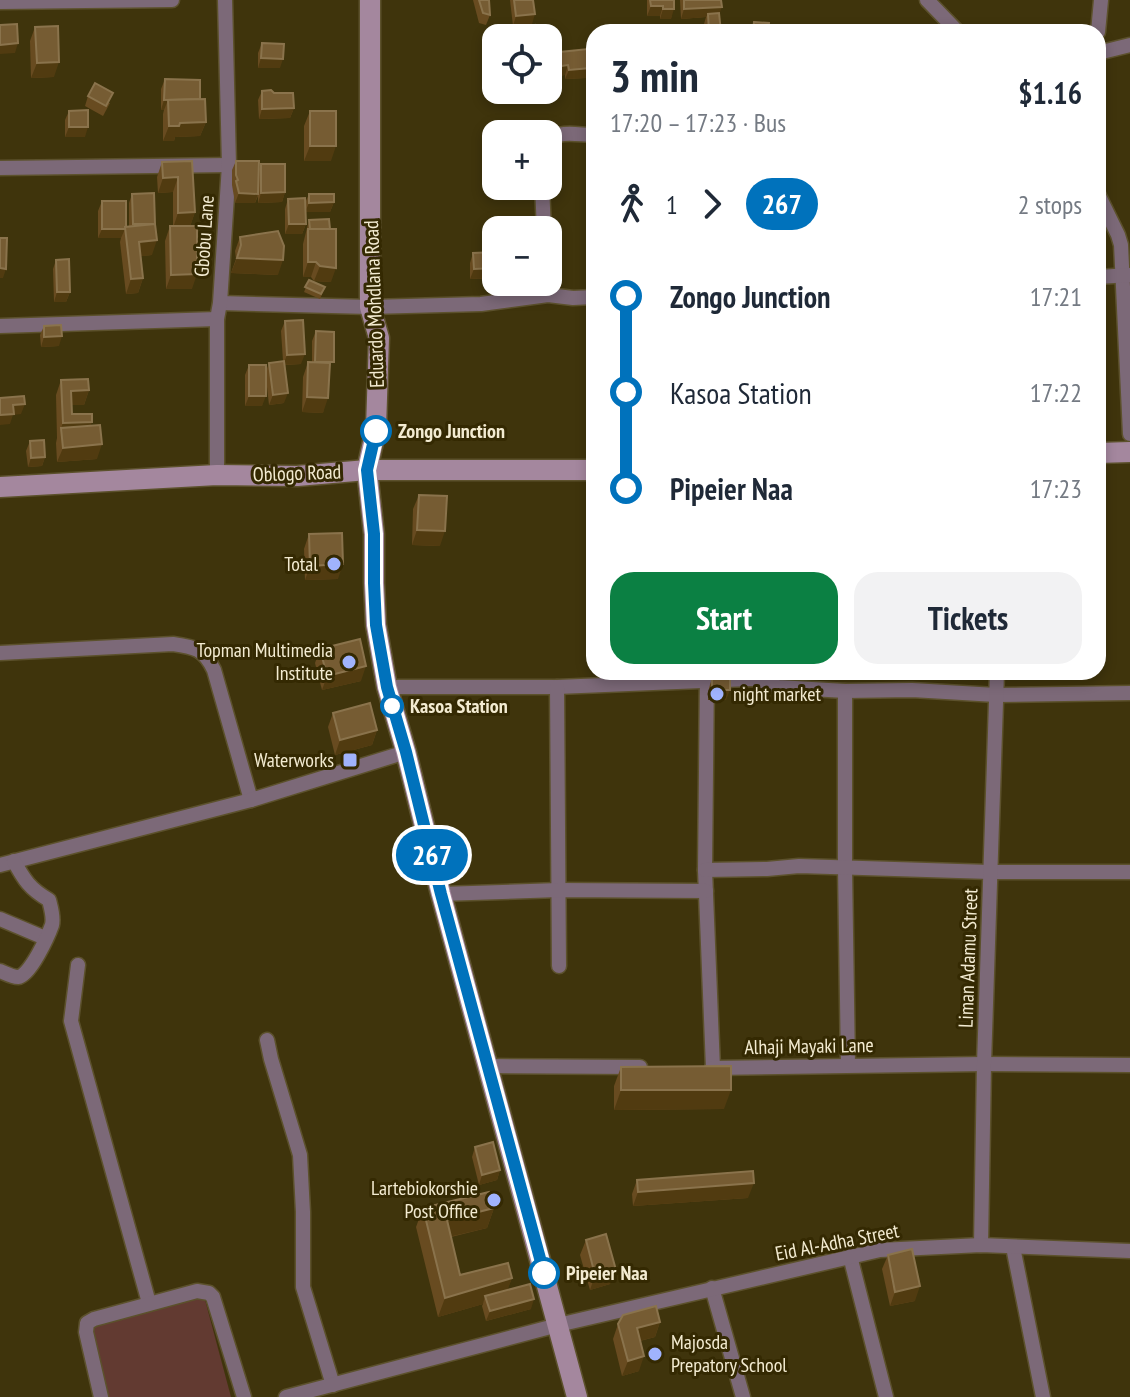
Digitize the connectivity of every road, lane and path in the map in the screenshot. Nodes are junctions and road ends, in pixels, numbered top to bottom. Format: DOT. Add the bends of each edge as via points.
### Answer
graph roads {
  1 [pos="172,0"];
  2 [pos="225,0"];
  3 [pos="370,0"];
  4 [pos="927,0"];
  5 [pos="1101,0"];
  6 [pos="0,2"];
  7 [pos="44,2"];
  8 [pos="950,24"];
  9 [pos="1099,24"];
  10 [pos="1130,45"];
  11 [pos="1106,51"];
  12 [pos="562,133"];
  13 [pos="586,135"];
  14 [pos="229,165"];
  15 [pos="0,168"];
  16 [pos="1106,210"];
  17 [pos="1127,275"];
  18 [pos="1106,276"];
  19 [pos="562,294"];
  20 [pos="514,296"];
  21 [pos="586,297"];
  22 [pos="220,303"];
  23 [pos="370,307"];
  24 [pos="217,319"];
  25 [pos="0,326"];
  26 [pos="1130,434"];
  27 [pos="1130,452"];
  28 [pos="1106,453"];
  29 [pos="367,470"];
  30 [pos="586,470"];
  31 [pos="217,475"];
  32 [pos="0,487"];
  33 [pos="0,653"];
  34 [pos="662,680"];
  35 [pos="707,680"];
  36 [pos="760,680"];
  37 [pos="997,680"];
  38 [pos="387,687"];
  39 [pos="557,687"];
  40 [pos="845,691"];
  41 [pos="1130,693"];
  42 [pos="996,695"];
  43 [pos="406,752"];
  44 [pos="251,800"];
  45 [pos="7,863"];
  46 [pos="845,868"];
  47 [pos="705,870"];
  48 [pos="990,872"];
  49 [pos="1130,872"];
  50 [pos="559,890"];
  51 [pos="706,891"];
  52 [pos="441,894"];
  53 [pos="0,919"];
  54 [pos="45,938"];
  55 [pos="78,965"];
  56 [pos="559,966"];
  57 [pos="0,971"];
  58 [pos="267,1040"];
  59 [pos="984,1064"];
  60 [pos="848,1065"];
  61 [pos="1130,1065"];
  62 [pos="488,1066"];
  63 [pos="653,1068"];
  64 [pos="981,1245"];
  65 [pos="1013,1247"];
  66 [pos="1130,1251"];
  67 [pos="850,1256"];
  68 [pos="712,1288"];
  69 [pos="149,1303"];
  70 [pos="558,1325"];
  71 [pos="333,1385"];
  72 [pos="101,1397"];
  73 [pos="244,1397"];
  74 [pos="286,1397"];
  75 [pos="577,1397"];
  76 [pos="743,1397"];
  77 [pos="886,1397"];
  78 [pos="1043,1397"];
  1 -- 7 [label="street"];
  2 -- 14 [label="street, Gbobu Lane"];
  3 -- 23 [label="main road, Eduardo Mohdlana Road"];
  4 -- 8 [label="street"];
  5 -- 9 [label="street"];
  6 -- 7 [label="street"];
  10 -- 11 [label="street"];
  12 -- 13 [label="street"];
  14 -- 15 [label="street"];
  14 -- 22 [label="street, Gbobu Lane"];
  16 -- 17 [label="street"];
  17 -- 18 [label="street"];
  17 -- 26 [label="street"];
  19 -- 21 [label="street"];
  20 -- 23 [label="street" via="481,304"];
  22 -- 23 [label="street"];
  22 -- 24 [label="street, Gbobu Lane"];
  23 -- 29 [label="main road, Eduardo Mohdlana Road" via="379,338 376,428"];
  24 -- 25 [label="street"];
  24 -- 31 [label="street, Gbobu Lane"];
  27 -- 28 [label="main road"];
  29 -- 30 [label="main road, Oblogo Road"];
  29 -- 31 [label="main road, Oblogo Road"];
  29 -- 38 [label="main road, Eduardo Mohdlana Road" via="376,625"];
  31 -- 32 [label="main road, Oblogo Road"];
  33 -- 44 [label="street" via="173,644 199,650 214,670"];
  34 -- 39 [label="street"];
  35 -- 47 [label="street"];
  36 -- 40 [label="street" via="778,687"];
  37 -- 42 [label="street, Liman Adamu Street"];
  38 -- 39 [label="street"];
  38 -- 43 [label="main road, Eduardo Mohdlana Road"];
  39 -- 50 [label="street"];
  40 -- 42 [label="street"];
  40 -- 46 [label="street"];
  41 -- 42 [label="street"];
  42 -- 48 [label="street, Liman Adamu Street"];
  43 -- 44 [label="street"];
  43 -- 52 [label="main road, Eduardo Mohdlana Road"];
  44 -- 45 [label="street"];
  45 -- 54 [label="street" via="49,900 53,923"];
  46 -- 47 [label="street"];
  46 -- 48 [label="street"];
  46 -- 60 [label="street"];
  47 -- 51 [label="street"];
  48 -- 49 [label="street"];
  48 -- 59 [label="street, Liman Adamu Street"];
  50 -- 51 [label="street"];
  50 -- 52 [label="street"];
  50 -- 56 [label="street"];
  51 -- 60 [label="street, Alhaji Mayaki Lane" via="706,1068"];
  52 -- 62 [label="main road, Eduardo Mohdlana Road"];
  53 -- 54 [label="street"];
  54 -- 57 [label="street" via="22,976"];
  55 -- 69 [label="street" via="71,1021"];
  58 -- 71 [label="street" via="300,1155 303,1287"];
  59 -- 60 [label="street, Alhaji Mayaki Lane"];
  59 -- 61 [label="street, Alhaji Mayaki Lane"];
  59 -- 64 [label="street, Liman Adamu Street"];
  62 -- 63 [label="street"];
  62 -- 70 [label="main road, Eduardo Mohdlana Road"];
  64 -- 65 [label="street, Eid Al-Adha Street"];
  64 -- 67 [label="street, Eid Al-Adha Street"];
  65 -- 66 [label="street, Eid Al-Adha Street"];
  65 -- 78 [label="street"];
  67 -- 68 [label="street, Eid Al-Adha Street"];
  67 -- 77 [label="street"];
  68 -- 70 [label="street, Eid Al-Adha Street"];
  68 -- 76 [label="street"];
  69 -- 72 [label="street" via="87,1323"];
  69 -- 73 [label="street" via="209,1293"];
  70 -- 71 [label="street, Eid Al-Adha Street"];
  70 -- 75 [label="main road, Eduardo Mohdlana Road"];
  71 -- 74 [label="street, Eid Al-Adha Street"];
}
